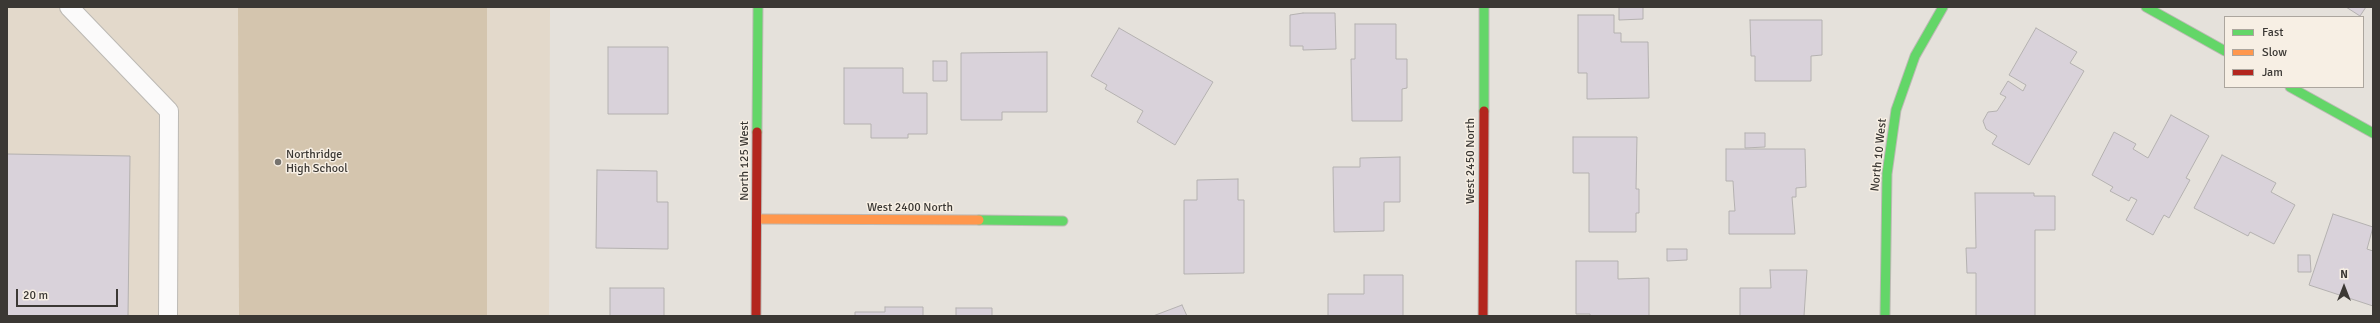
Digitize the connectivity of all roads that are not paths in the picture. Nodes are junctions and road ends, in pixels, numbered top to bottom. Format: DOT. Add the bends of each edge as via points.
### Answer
graph roads {
  1 [pos="69,7"];
  2 [pos="758,7"];
  3 [pos="1484,7"];
  4 [pos="1943,7"];
  5 [pos="2146,7"];
  6 [pos="2224,50"];
  7 [pos="2292,88"];
  8 [pos="2373,133"];
  9 [pos="757,219"];
  10 [pos="1063,220"];
  11 [pos="168,316"];
  12 [pos="756,316"];
  13 [pos="1483,316"];
  14 [pos="1885,316"];
  1 -- 11 [label="lane" via="169,111"];
  2 -- 9 [label="street, North 125 West"];
  3 -- 13 [label="street, West 2450 North"];
  4 -- 14 [label="street, North 10 West" via="1915,56 1896,110 1887,174"];
  5 -- 6 [label="street"];
  7 -- 8 [label="street"];
  9 -- 10 [label="street, West 2400 North"];
  9 -- 12 [label="street, North 125 West"];
}
